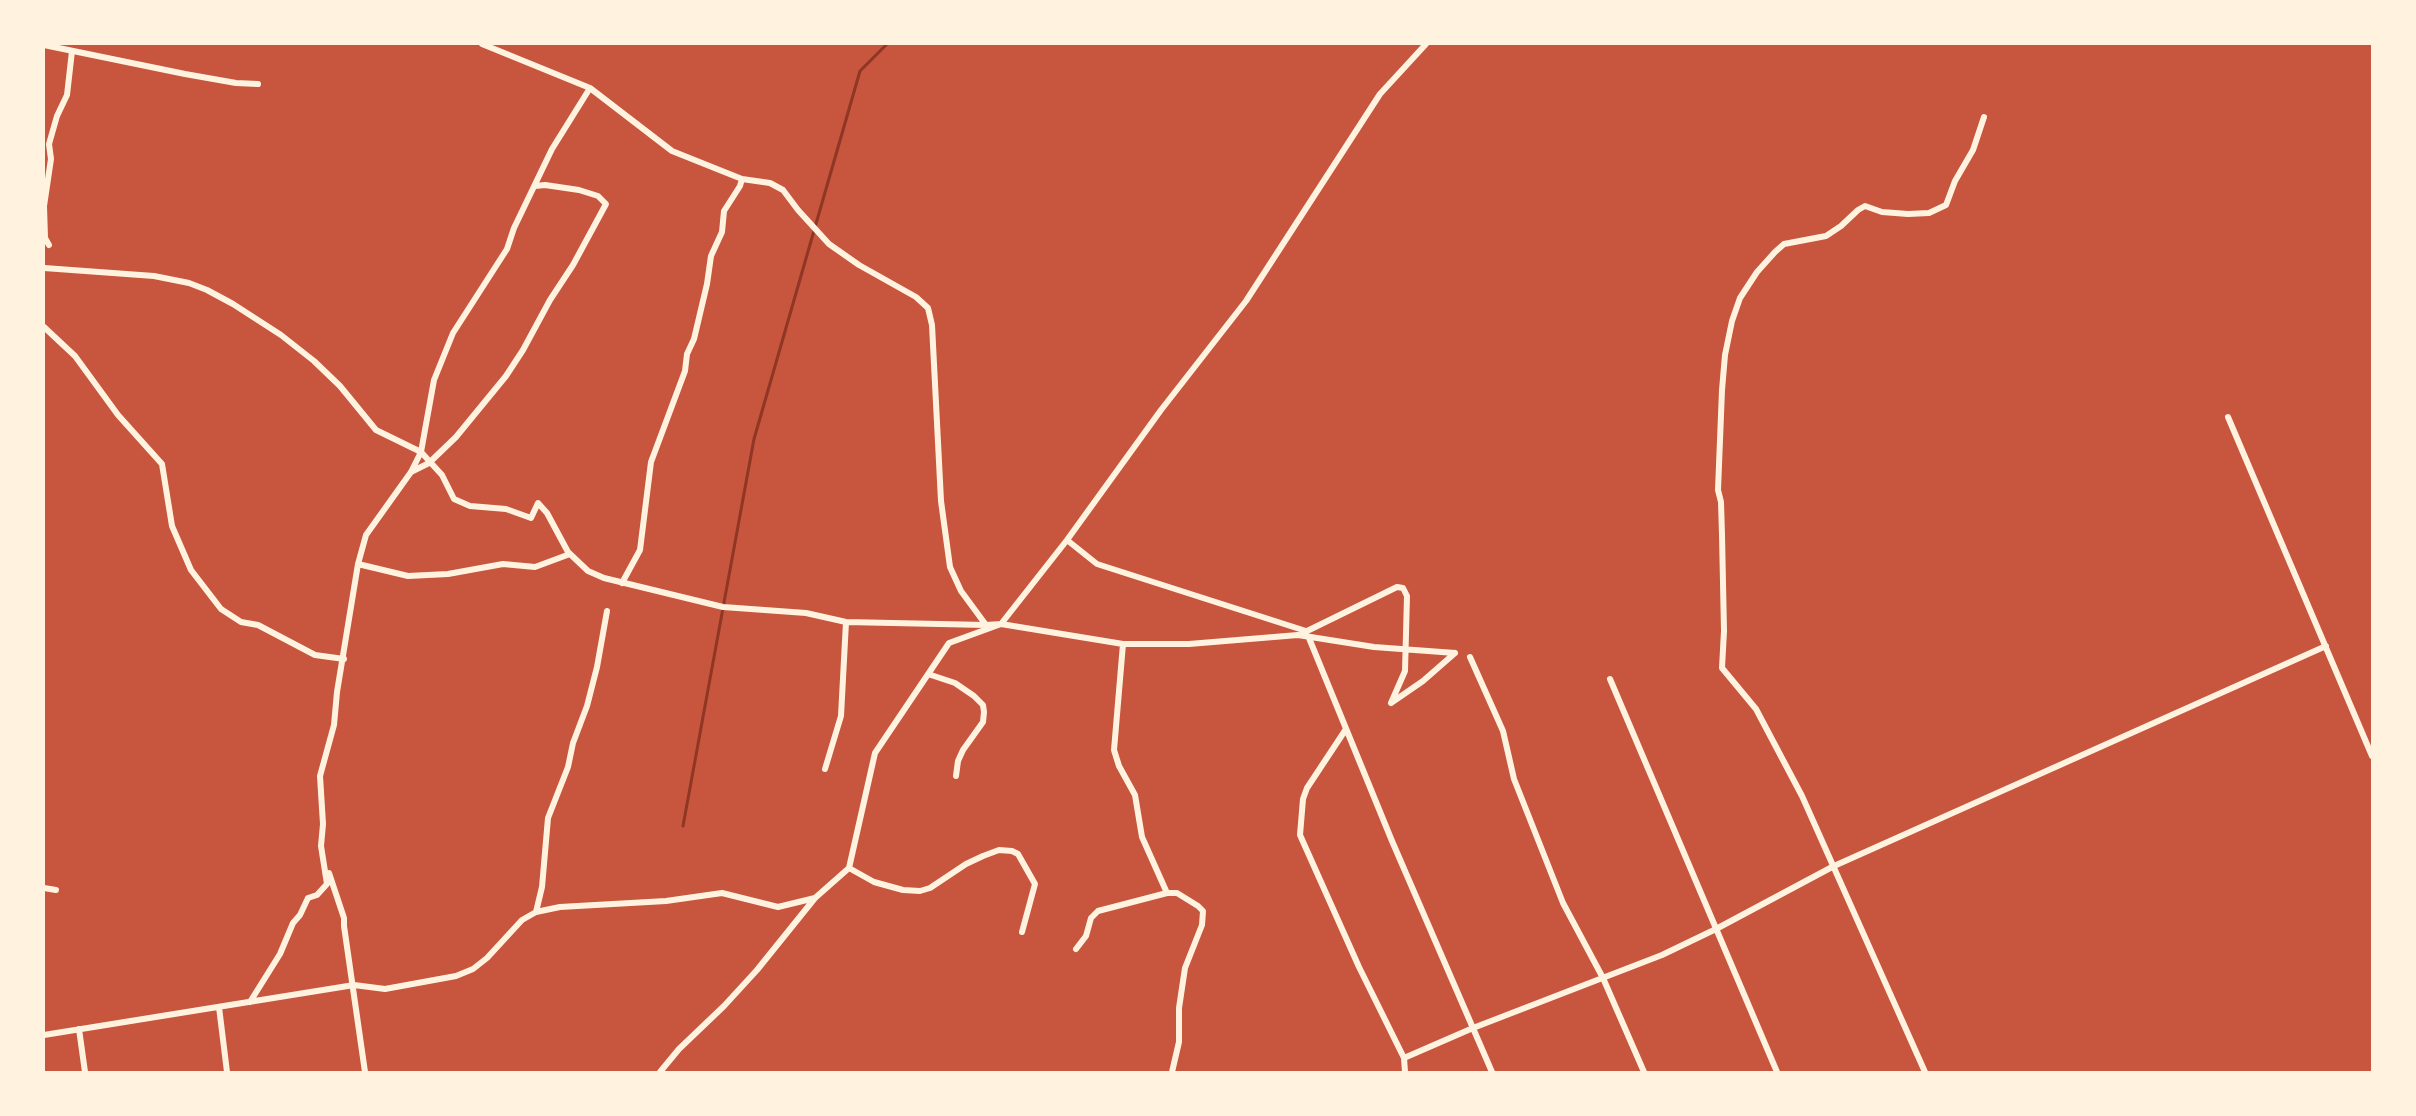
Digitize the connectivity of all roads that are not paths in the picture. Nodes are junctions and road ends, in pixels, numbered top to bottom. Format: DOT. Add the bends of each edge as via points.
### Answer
graph roads {
  1 [pos="482,44"];
  2 [pos="1425,44"];
  3 [pos="44,45"];
  4 [pos="72,51"];
  5 [pos="258,84"];
  6 [pos="590,88"];
  7 [pos="1984,117"];
  8 [pos="742,179"];
  9 [pos="535,186"];
  10 [pos="49,244"];
  11 [pos="44,268"];
  12 [pos="44,327"];
  13 [pos="2228,417"];
  14 [pos="421,452"];
  15 [pos="429,463"];
  16 [pos="411,472"];
  17 [pos="1067,540"];
  18 [pos="570,554"];
  19 [pos="358,564"];
  20 [pos="622,583"];
  21 [pos="607,611"];
  22 [pos="846,622"];
  23 [pos="1001,624"];
  24 [pos="986,625"];
  25 [pos="1308,635"];
  26 [pos="1123,644"];
  27 [pos="2326,646"];
  28 [pos="1406,649"];
  29 [pos="1470,657"];
  30 [pos="344,659"];
  31 [pos="928,674"];
  32 [pos="1610,679"];
  33 [pos="1346,729"];
  34 [pos="2373,756"];
  35 [pos="825,769"];
  36 [pos="956,777"];
  37 [pos="321,846"];
  38 [pos="1834,866"];
  39 [pos="849,868"];
  40 [pos="44,888"];
  41 [pos="56,890"];
  42 [pos="1167,892"];
  43 [pos="815,898"];
  44 [pos="536,912"];
  45 [pos="1716,929"];
  46 [pos="1022,932"];
  47 [pos="1076,949"];
  48 [pos="1603,978"];
  49 [pos="354,985"];
  50 [pos="250,1002"];
  51 [pos="219,1007"];
  52 [pos="1473,1028"];
  53 [pos="79,1029"];
  54 [pos="44,1035"];
  55 [pos="1404,1059"];
  56 [pos="85,1072"];
  57 [pos="227,1072"];
  58 [pos="365,1072"];
  59 [pos="660,1072"];
  60 [pos="1172,1072"];
  61 [pos="1405,1072"];
  62 [pos="1492,1072"];
  63 [pos="1644,1072"];
  64 [pos="1777,1072"];
  65 [pos="1925,1072"];
  1 -- 6 [label="street"];
  2 -- 17 [label="street" via="1380,94 1246,301"];
  3 -- 4 [label="street"];
  4 -- 5 [label="street"];
  4 -- 10 [label="street" via="67,95 49,144 51,159 44,206 45,238"];
  6 -- 8 [label="street" via="672,151"];
  6 -- 9 [label="street" via="552,149"];
  7 -- 38 [label="street" via="1946,205 1929,213 1908,214 1865,206 1826,236 1784,244 1757,272 1740,298 1725,355 1718,490 1722,668 1756,709 1803,796"];
  8 -- 20 [label="street" via="724,211 722,232 711,256 702,310 685,371 651,462 640,550"];
  8 -- 24 [label="street" via="770,183 783,190 830,244 928,308 941,501 950,567 961,591"];
  9 -- 14 [label="street" via="507,249 453,333 434,380"];
  9 -- 15 [label="street" via="579,190 598,196 606,204 523,350 468,423"];
  11 -- 14 [label="street" via="154,276 207,290 254,316 314,361 375,430"];
  12 -- 30 [label="street" via="75,356 118,416 162,464 172,526 192,570 222,609 241,622 258,625 315,655"];
  13 -- 27 [label="street"];
  14 -- 15 [label="street"];
  14 -- 16 [label="street"];
  15 -- 16 [label="street"];
  15 -- 18 [label="street" via="442,475 454,499 470,506 506,509 531,518 538,503"];
  16 -- 19 [label="street" via="366,535"];
  17 -- 23 [label="street"];
  17 -- 25 [label="street" via="1097,564 1298,627"];
  18 -- 19 [label="street" via="535,567 503,564 408,576"];
  18 -- 20 [label="street" via="588,571"];
  19 -- 30 [label="street"];
  20 -- 22 [label="street" via="719,607 806,613"];
  21 -- 44 [label="street" via="587,706 548,818"];
  22 -- 24 [label="street"];
  22 -- 35 [label="street" via="841,716"];
  23 -- 24 [label="street"];
  23 -- 26 [label="street"];
  23 -- 31 [label="street" via="949,643"];
  25 -- 26 [label="street" via="1189,644"];
  25 -- 28 [label="street"];
  25 -- 28 [label="street" via="1397,587 1403,588 1407,596"];
  25 -- 33 [label="street"];
  26 -- 42 [label="street" via="1114,750 1135,795 1142,837"];
  27 -- 34 [label="street"];
  27 -- 38 [label="street"];
  28 -- 28 [label="street" via="1455,653 1391,703 1405,671"];
  29 -- 48 [label="street" via="1503,731 1514,779 1563,903"];
  30 -- 37 [label="street" via="321,776"];
  31 -- 36 [label="street" via="955,683 974,696 984,712 983,722 958,761"];
  31 -- 39 [label="street" via="875,753"];
  32 -- 45 [label="street"];
  33 -- 52 [label="street"];
  33 -- 55 [label="street" via="1307,788 1300,835"];
  37 -- 49 [label="street" via="344,918"];
  37 -- 50 [label="street" via="327,885 317,896 308,898"];
  38 -- 45 [label="street"];
  38 -- 65 [label="street"];
  39 -- 43 [label="street"];
  39 -- 46 [label="street" via="874,882 920,891 983,856 999,850 1012,851 1035,884"];
  40 -- 41 [label="street"];
  42 -- 47 [label="street" via="1098,911"];
  42 -- 60 [label="street" via="1176,893 1203,911 1185,968 1179,1042"];
  43 -- 44 [label="street" via="778,907 722,893"];
  43 -- 59 [label="street" via="757,970"];
  44 -- 49 [label="street" via="522,920 487,958 464,974 385,989"];
  45 -- 48 [label="street"];
  45 -- 64 [label="street"];
  48 -- 52 [label="street"];
  48 -- 63 [label="street"];
  49 -- 50 [label="street"];
  49 -- 58 [label="street"];
  50 -- 51 [label="street"];
  51 -- 53 [label="street"];
  51 -- 57 [label="street"];
  52 -- 55 [label="street"];
  52 -- 62 [label="street"];
  53 -- 54 [label="street"];
  53 -- 56 [label="street"];
  55 -- 61 [label="street"];
}
